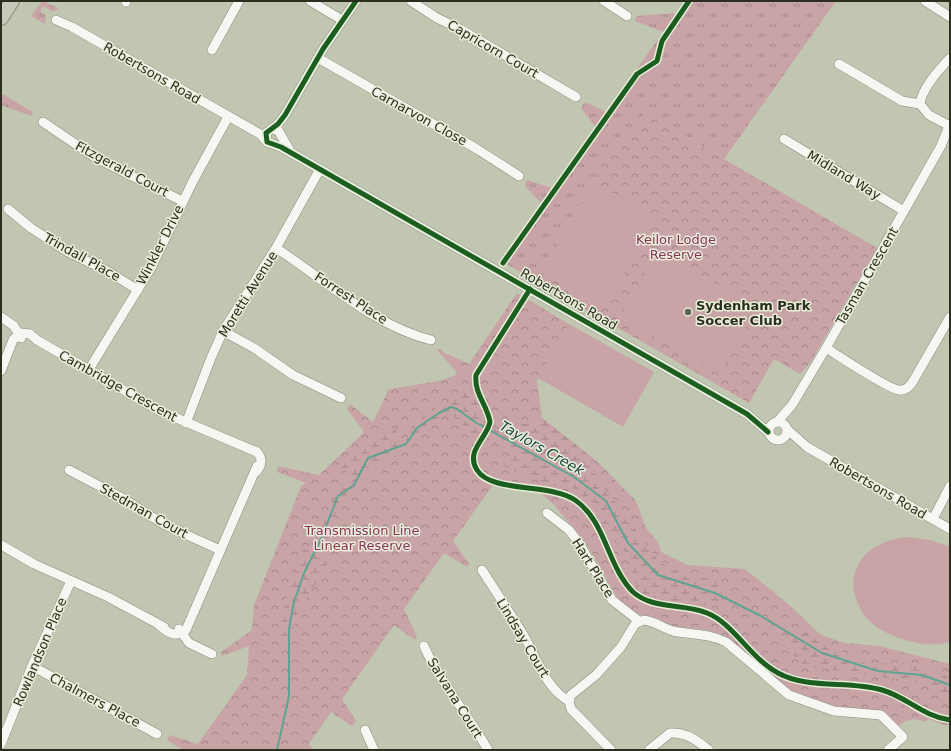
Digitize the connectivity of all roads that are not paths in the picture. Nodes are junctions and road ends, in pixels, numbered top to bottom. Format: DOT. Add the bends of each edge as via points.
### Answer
graph roads {
  1 [pos="4,1"];
  2 [pos="12,1"];
  3 [pos="239,1"];
  4 [pos="310,1"];
  5 [pos="356,1"];
  6 [pos="411,1"];
  7 [pos="604,1"];
  8 [pos="925,1"];
  9 [pos="1,7"];
  10 [pos="627,16"];
  11 [pos="950,17"];
  12 [pos="1,18"];
  13 [pos="56,20"];
  14 [pos="342,20"];
  15 [pos="212,50"];
  16 [pos="318,58"];
  17 [pos="950,58"];
  18 [pos="839,64"];
  19 [pos="576,97"];
  20 [pos="920,104"];
  21 [pos="228,117"];
  22 [pos="43,122"];
  23 [pos="247,128"];
  24 [pos="950,129"];
  25 [pos="275,132"];
  26 [pos="784,139"];
  27 [pos="270,143"];
  28 [pos="292,153"];
  29 [pos="320,169"];
  30 [pos="519,176"];
  31 [pos="182,201"];
  32 [pos="8,209"];
  33 [pos="904,211"];
  34 [pos="276,248"];
  35 [pos="138,290"];
  36 [pos="1,317"];
  37 [pos="950,317"];
  38 [pos="223,331"];
  39 [pos="20,336"];
  40 [pos="431,340"];
  41 [pos="826,348"];
  42 [pos="1,371"];
  43 [pos="88,371"];
  44 [pos="341,398"];
  45 [pos="792,405"];
  46 [pos="747,414"];
  47 [pos="776,422"];
  48 [pos="186,423"];
  49 [pos="787,428"];
  50 [pos="768,432"];
  51 [pos="782,439"];
  52 [pos="807,447"];
  53 [pos="68,470"];
  54 [pos="950,486"];
  55 [pos="547,513"];
  56 [pos="931,518"];
  57 [pos="950,529"];
  58 [pos="1,545"];
  59 [pos="220,550"];
  60 [pos="482,570"];
  61 [pos="71,581"];
  62 [pos="639,621"];
  63 [pos="180,631"];
  64 [pos="424,646"];
  65 [pos="212,654"];
  66 [pos="32,666"];
  67 [pos="569,701"];
  68 [pos="365,730"];
  69 [pos="158,734"];
  70 [pos="1,744"];
  71 [pos="374,750"];
  72 [pos="488,750"];
  73 [pos="611,750"];
  74 [pos="649,750"];
  75 [pos="710,750"];
  76 [pos="888,750"];
  1 -- 9 [label="highway"];
  2 -- 12 [label="highway"];
  3 -- 15 [label="street"];
  4 -- 14 [label="street"];
  5 -- 14 [label="street"];
  6 -- 19 [label="street, Capricorn Court" via="436,18 460,29"];
  7 -- 10 [label="street"];
  8 -- 11 [label="street"];
  13 -- 21 [label="street, Robertsons Road"];
  14 -- 16 [label="street"];
  16 -- 25 [label="street"];
  16 -- 30 [label="street, Carnarvon Close" via="477,149"];
  17 -- 20 [label="street" via="933,79"];
  18 -- 20 [label="street" via="902,101"];
  20 -- 24 [label="street" via="929,115"];
  21 -- 23 [label="street, Robertsons Road"];
  21 -- 31 [label="street, Winkler Drive"];
  22 -- 31 [label="street, Fitzgerald Court" via="96,158"];
  23 -- 25 [label="street"];
  23 -- 27 [label="street, Robertsons Road" via="260,134"];
  24 -- 33 [label="street, Tasman Crescent"];
  25 -- 27 [label="street" via="278,143"];
  25 -- 27 [label="street" via="265,135"];
  25 -- 28 [label="street, Robertsons Road"];
  26 -- 33 [label="street, Midland Way"];
  27 -- 28 [label="street, Robertsons Road"];
  28 -- 29 [label="street, Robertsons Road"];
  29 -- 34 [label="street, Moretti Avenue"];
  29 -- 46 [label="street, Robertsons Road"];
  31 -- 35 [label="street, Winkler Drive"];
  32 -- 35 [label="street, Trindall Place" via="31,228 68,252"];
  33 -- 41 [label="street, Tasman Crescent"];
  34 -- 38 [label="street, Moretti Avenue"];
  34 -- 40 [label="street, Forrest Place" via="394,326"];
  35 -- 43 [label="street, Winkler Drive"];
  36 -- 39 [label="street" via="14,326"];
  37 -- 41 [label="street" via="912,383 905,389 895,389"];
  38 -- 44 [label="street" via="293,375"];
  38 -- 48 [label="street, Moretti Avenue"];
  39 -- 42 [label="street" via="10,350"];
  39 -- 43 [label="street, Cambridge Crescent" via="37,340"];
  41 -- 45 [label="street, Tasman Crescent"];
  43 -- 48 [label="street, Cambridge Crescent" via="134,398"];
  45 -- 47 [label="street, Tasman Crescent"];
  45 -- 49 [label="street, Tasman Crescent"];
  46 -- 47 [label="street, Robertsons Road"];
  46 -- 50 [label="street, Robertsons Road"];
  47 -- 49 [label="street" via="783,423"];
  47 -- 50 [label="street" via="770,426"];
  48 -- 59 [label="street, Cambridge Crescent" via="244,447 258,457 256,472"];
  49 -- 51 [label="street" via="786,436"];
  49 -- 52 [label="street, Robertsons Road"];
  50 -- 51 [label="street" via="773,439"];
  51 -- 52 [label="street, Robertsons Road"];
  52 -- 56 [label="street, Robertsons Road"];
  53 -- 59 [label="street, Stedman Court" via="124,498 165,525"];
  54 -- 56 [label="street"];
  55 -- 62 [label="street, Hart Place" via="569,530 579,543 612,600"];
  56 -- 57 [label="street, Robertsons Road"];
  58 -- 61 [label="street"];
  59 -- 63 [label="street, Cambridge Crescent" via="191,615"];
  60 -- 67 [label="street, Lindsay Court" via="524,636 549,682 560,696"];
  61 -- 63 [label="street" via="122,604 159,625"];
  61 -- 66 [label="street, Rowlandson Place"];
  62 -- 67 [label="street" via="621,647 596,675 573,693"];
  62 -- 76 [label="street" via="648,620 672,630 702,633 718,638 789,695 834,711 881,715 905,734"];
  63 -- 65 [label="street" via="192,646"];
  64 -- 72 [label="street, Salvana Court" via="432,665"];
  66 -- 69 [label="street, Chalmers Place"];
  66 -- 70 [label="street, Rowlandson Place"];
  67 -- 73 [label="street, Lindsay Court" via="571,710"];
  68 -- 71 [label="street"];
  74 -- 75 [label="street" via="670,733 679,733 689,736"];
}
